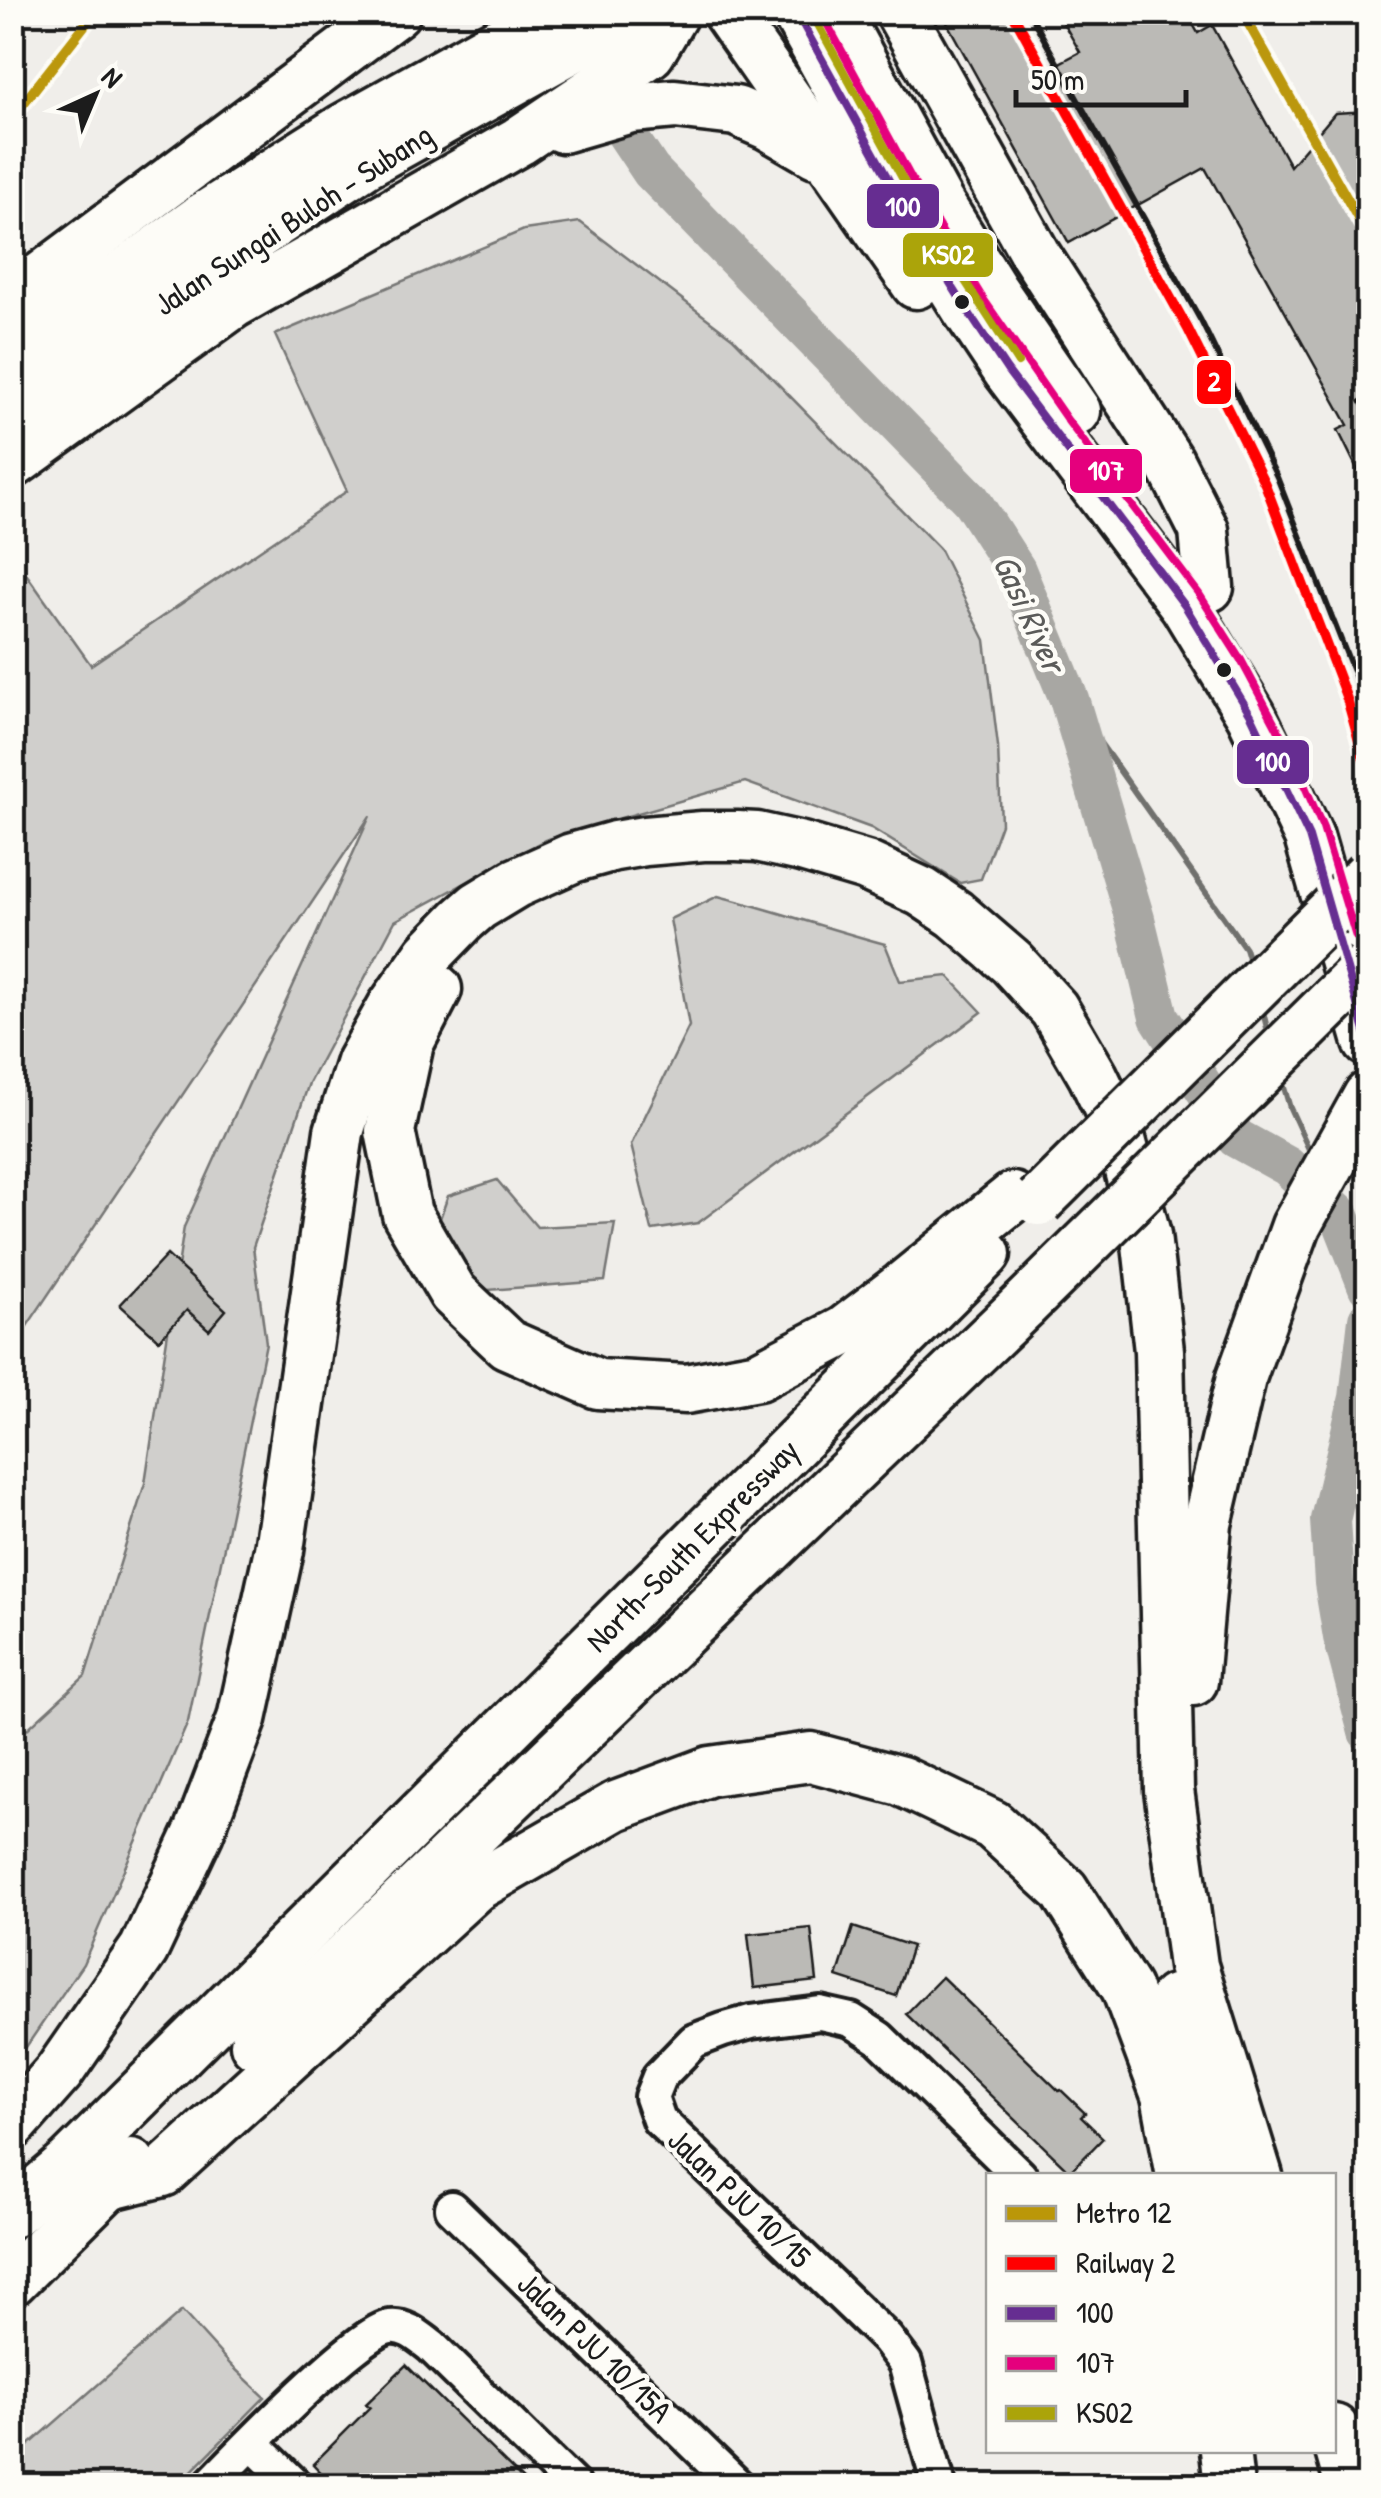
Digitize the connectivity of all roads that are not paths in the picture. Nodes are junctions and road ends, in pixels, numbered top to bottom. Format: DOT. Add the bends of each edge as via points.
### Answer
graph roads {
  1 [pos="396,12"];
  2 [pos="553,12"];
  3 [pos="637,12"];
  4 [pos="672,12"];
  5 [pos="727,12"];
  6 [pos="796,12"];
  7 [pos="835,12"];
  8 [pos="900,12"];
  9 [pos="628,89"];
  10 [pos="828,159"];
  11 [pos="12,298"];
  12 [pos="12,355"];
  13 [pos="1007,370"];
  14 [pos="12,413"];
  15 [pos="12,464"];
  16 [pos="1209,587"];
  17 [pos="1368,875"];
  18 [pos="1368,934"];
  19 [pos="1368,966"];
  20 [pos="1368,1042"];
  21 [pos="1368,1096"];
  22 [pos="1026,1199"];
  23 [pos="1233,2091"];
  24 [pos="12,2125"];
  25 [pos="1017,2173"];
  26 [pos="1179,2173"];
  27 [pos="1211,2173"];
  28 [pos="1257,2173"];
  29 [pos="108,2186"];
  30 [pos="452,2208"];
  31 [pos="12,2213"];
  32 [pos="12,2282"];
  33 [pos="1336,2436"];
  34 [pos="252,2443"];
  35 [pos="1225,2453"];
  36 [pos="209,2486"];
  37 [pos="296,2486"];
  38 [pos="574,2486"];
  39 [pos="738,2486"];
  40 [pos="939,2486"];
  41 [pos="1229,2486"];
  42 [pos="1350,2486"];
  1 -- 11 [label="highway"];
  2 -- 12 [label="highway, Jalan Sungai Buloh - Subang" via="344,128 202,218"];
  3 -- 14 [label="highway, Jalan Sungai Buloh - Subang" via="364,164"];
  4 -- 9 [label="highway"];
  5 -- 10 [label="highway"];
  6 -- 13 [label="highway" via="912,222"];
  7 -- 16 [label="highway" via="993,290"];
  8 -- 16 [label="highway" via="1035,254 1170,461 1204,530"];
  9 -- 10 [label="highway" via="675,104 736,110"];
  9 -- 15 [label="highway" via="519,141 232,304"];
  10 -- 13 [label="highway" via="936,313"];
  13 -- 20 [label="highway" via="1185,606 1251,715 1308,837"];
  16 -- 18 [label="highway" via="1301,746 1335,824"];
  17 -- 22 [label="highway, North–South Expressway, bridge" via="1156,1086"];
  19 -- 29 [label="highway, North–South Expressway, bridge"];
  21 -- 23 [label="highway" via="1296,1226 1242,1378 1207,1524 1191,1702 1197,1865"];
  22 -- 27 [label="highway" via="844,1331 758,1376 686,1390 598,1384 507,1344 454,1292 407,1214 390,1131 409,1044 447,976 517,916 618,874 692,864 752,867 843,888 940,936 1030,1021 1112,1168 1128,1258 1152,1880"];
  22 -- 31 [label="highway, North–South Expressway" via="70,2163"];
  23 -- 24 [label="highway" via="1193,1966 1169,1790 1159,1351 1146,1235 1118,1128 1054,1009 956,914 890,876 834,855 756,838 704,836 572,858 478,906 408,980 361,1062 339,1132 278,1550 242,1719 144,1950 59,2072"];
  23 -- 28 [label="highway"];
  25 -- 40 [label="street, Jalan PJU 10/15" via="879,2038 820,2012 750,2022 694,2041 659,2077 651,2097 660,2120 887,2339 904,2363"];
  26 -- 29 [label="highway" via="1166,2095 1126,1988 1064,1890 992,1825 901,1780 811,1757 710,1772 616,1806 475,1887 163,2172"];
  29 -- 32 [label="highway, North–South Expressway"];
  30 -- 39 [label="street, Jalan PJU 10/15A"];
  33 -- 42 [label="highway"];
  34 -- 36 [label="street"];
  34 -- 37 [label="street"];
  34 -- 38 [label="street" via="358,2344 392,2326 430,2346"];
  35 -- 41 [label="highway"];
}
